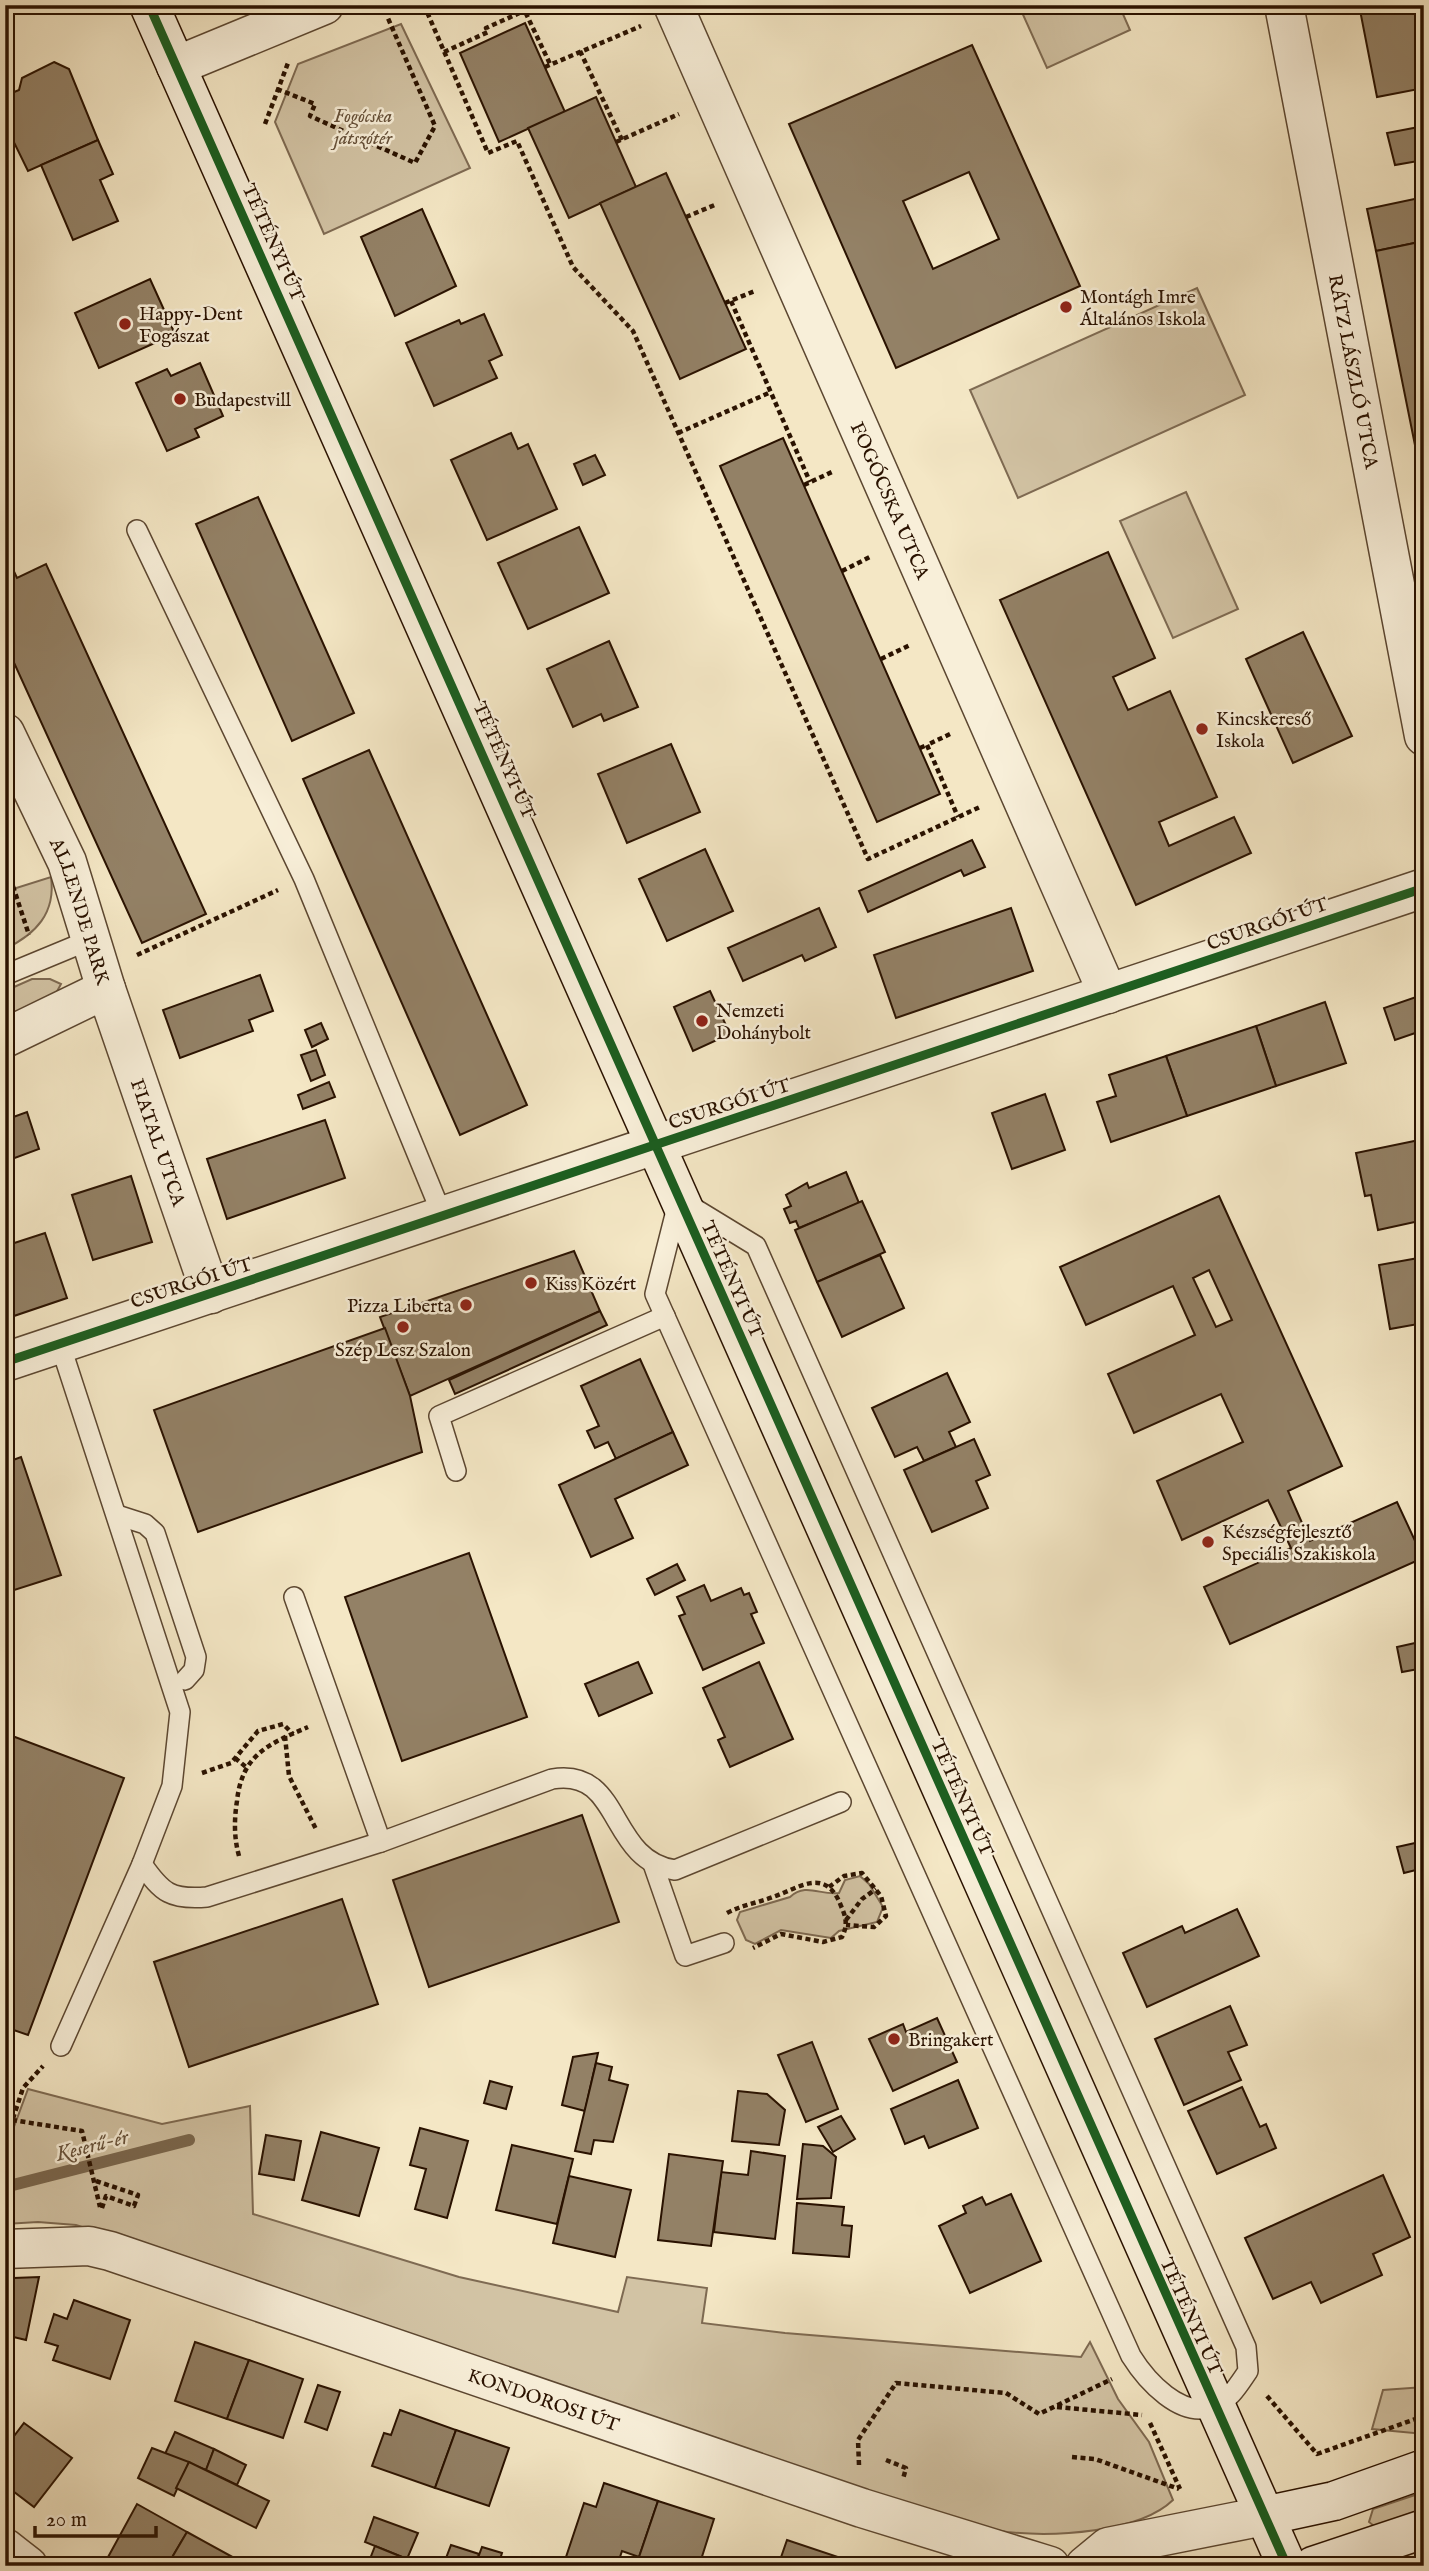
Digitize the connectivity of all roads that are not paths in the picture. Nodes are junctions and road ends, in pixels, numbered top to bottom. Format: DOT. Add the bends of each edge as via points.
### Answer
graph roads {
  1 [pos="149,5"];
  2 [pos="324,5"];
  3 [pos="1284,5"];
  4 [pos="674,9"];
  5 [pos="176,66"];
  6 [pos="137,530"];
  7 [pos="5,733"];
  8 [pos="1424,736"];
  9 [pos="1424,888"];
  10 [pos="100,966"];
  11 [pos="5,975"];
  12 [pos="1108,994"];
  13 [pos="5,1038"];
  14 [pos="656,1146"];
  15 [pos="679,1199"];
  16 [pos="443,1217"];
  17 [pos="211,1294"];
  18 [pos="665,1316"];
  19 [pos="60,1344"];
  20 [pos="5,1362"];
  21 [pos="456,1471"];
  22 [pos="117,1515"];
  23 [pos="294,1597"];
  24 [pos="186,1680"];
  25 [pos="841,1802"];
  26 [pos="381,1842"];
  27 [pos="142,1864"];
  28 [pos="653,1864"];
  29 [pos="724,1943"];
  30 [pos="61,2046"];
  31 [pos="20,2248"];
  32 [pos="1213,2407"];
  33 [pos="1424,2469"];
  34 [pos="1264,2516"];
  35 [pos="1424,2529"];
  36 [pos="5,2548"];
  37 [pos="27,2566"];
  38 [pos="1050,2566"];
  39 [pos="1085,2566"];
  40 [pos="1287,2566"];
  41 [pos="1313,2566"];
  1 -- 5 [label="street, TÉTÉNYI ÚT"];
  2 -- 5 [label="street"];
  3 -- 8 [label="street, RÁTZ LÁSZLÓ UTCA"];
  4 -- 12 [label="street, FOGÓCSKA UTCA"];
  5 -- 14 [label="street, TÉTÉNYI ÚT"];
  6 -- 16 [label="lane" via="304,879"];
  7 -- 10 [label="street, ALLENDE PARK" via="67,862"];
  9 -- 12 [label="street, CSURGÓI ÚT"];
  10 -- 11 [label="lane" via="37,960"];
  10 -- 13 [label="street, ALLENDE PARK"];
  10 -- 17 [label="street, FIATAL UTCA"];
  12 -- 14 [label="street, CSURGÓI ÚT"];
  14 -- 15 [label="street, TÉTÉNYI ÚT"];
  14 -- 16 [label="street, CSURGÓI ÚT"];
  15 -- 18 [label="lane" via="655,1294"];
  15 -- 32 [label="street, TÉTÉNYI ÚT"];
  15 -- 32 [label="lane" via="756,1246 1246,2347 1248,2371 1234,2392"];
  16 -- 17 [label="street, CSURGÓI ÚT"];
  17 -- 19 [label="street, CSURGÓI ÚT"];
  18 -- 21 [label="lane" via="439,1416"];
  18 -- 32 [label="lane" via="1131,2356 1145,2378 1169,2397 1194,2408"];
  19 -- 20 [label="street, CSURGÓI ÚT"];
  19 -- 22 [label="lane"];
  22 -- 24 [label="lane" via="155,1532 196,1657"];
  22 -- 27 [label="lane" via="180,1712 172,1786"];
  23 -- 26 [label="lane"];
  25 -- 28 [label="lane" via="675,1870"];
  26 -- 27 [label="lane" via="207,1897 187,1899 168,1895"];
  26 -- 28 [label="lane" via="552,1779 578,1777 596,1789 623,1833 644,1860"];
  27 -- 30 [label="lane"];
  28 -- 29 [label="lane" via="685,1956"];
  31 -- 38 [label="street, KONDOROSI ÚT" via="89,2246 110,2251 862,2508"];
  32 -- 34 [label="street, TÉTÉNYI ÚT"];
  33 -- 34 [label="street" via="1334,2501"];
  34 -- 39 [label="street" via="1108,2547"];
  34 -- 40 [label="street, TÉTÉNYI ÚT"];
  35 -- 41 [label="street"];
  36 -- 37 [label="street"];
}
